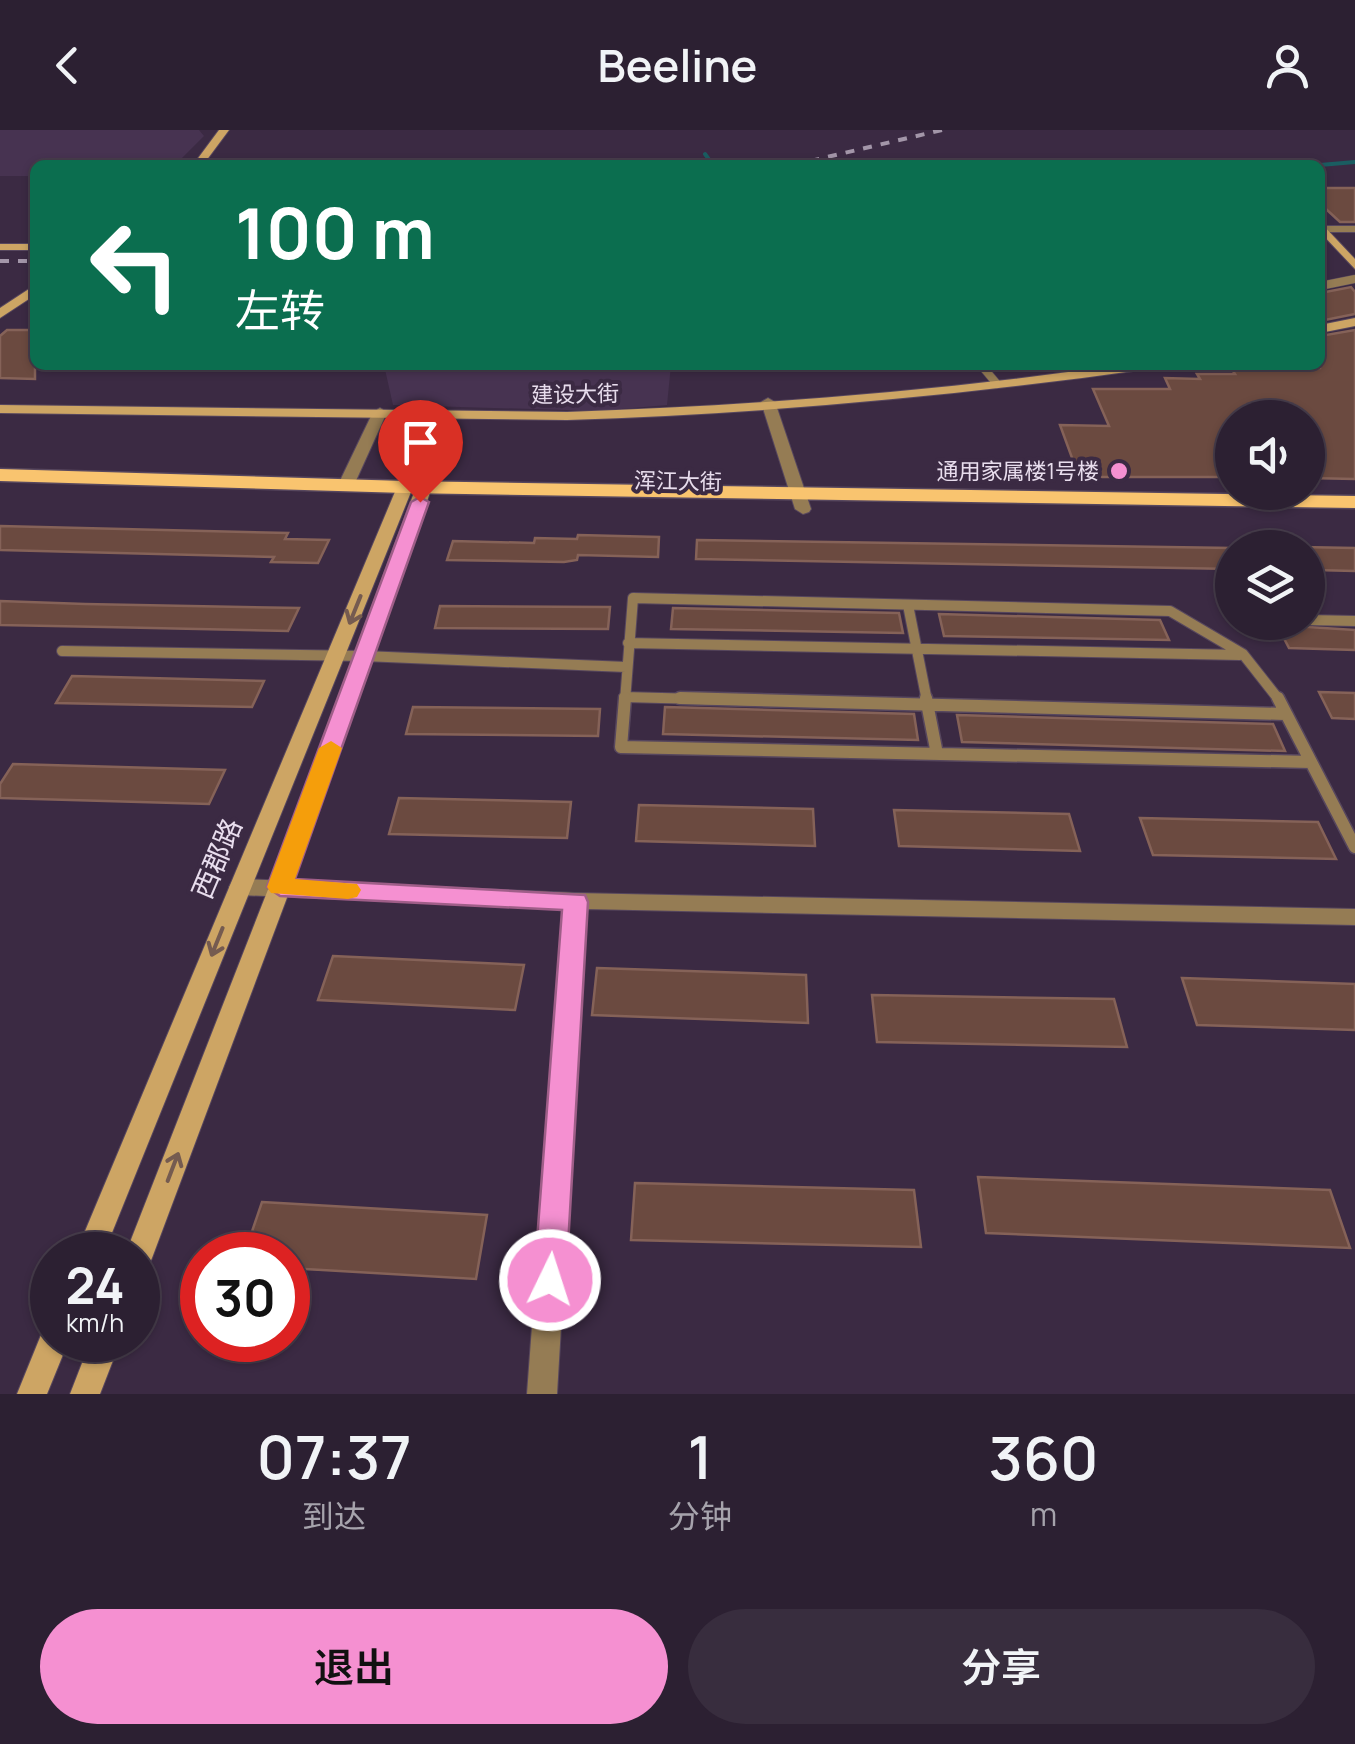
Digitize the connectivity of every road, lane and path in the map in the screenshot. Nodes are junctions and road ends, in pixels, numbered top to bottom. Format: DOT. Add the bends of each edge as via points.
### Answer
graph roads {
  1 [pos="224,130"];
  2 [pos="202,160"];
  3 [pos="1325,228"];
  4 [pos="1355,229"];
  5 [pos="1325,232"];
  6 [pos="0,246"];
  7 [pos="30,247"];
  8 [pos="1355,266"];
  9 [pos="1355,279"];
  10 [pos="1325,284"];
  11 [pos="30,293"];
  12 [pos="0,314"];
  13 [pos="1355,322"];
  14 [pos="1325,329"];
  15 [pos="985,370"];
  16 [pos="1108,370"];
  17 [pos="996,384"];
  18 [pos="768,402"];
  19 [pos="0,409"];
  20 [pos="380,412"];
  21 [pos="0,475"];
  22 [pos="346,485"];
  23 [pos="0,490"];
  24 [pos="412,494"];
  25 [pos="801,501"];
  26 [pos="1355,502"];
  27 [pos="1355,518"];
  28 [pos="908,605"];
  29 [pos="1325,620"];
  30 [pos="1355,621"];
  31 [pos="628,643"];
  32 [pos="916,650"];
  33 [pos="62,651"];
  34 [pos="336,655"];
  35 [pos="1244,655"];
  36 [pos="364,656"];
  37 [pos="626,666"];
  38 [pos="624,697"];
  39 [pos="929,705"];
  40 [pos="1285,714"];
  41 [pos="938,754"];
  42 [pos="1310,762"];
  43 [pos="1355,847"];
  44 [pos="240,887"];
  45 [pos="280,887"];
  46 [pos="576,902"];
  47 [pos="1355,918"];
  48 [pos="98,1232"];
  49 [pos="148,1232"];
  50 [pos="45,1362"];
  51 [pos="97,1362"];
  52 [pos="32,1394"];
  53 [pos="85,1394"];
  54 [pos="542,1394"];
  1 -- 2 [label="street"];
  3 -- 4 [label="lane"];
  5 -- 8 [label="street"];
  6 -- 7 [label="street"];
  9 -- 10 [label="lane"];
  11 -- 12 [label="street"];
  13 -- 14 [label="street"];
  15 -- 17 [label="lane"];
  16 -- 17 [label="street, 建设大街"];
  17 -- 18 [label="street, 建设大街"];
  18 -- 20 [label="street, 建设大街" via="566,416"];
  18 -- 25 [label="street"];
  19 -- 20 [label="street, 建设大街"];
  20 -- 22 [label="street"];
  21 -- 22 [label="main road"];
  22 -- 24 [label="main road"];
  23 -- 24 [label="main road, 浑江大街"];
  24 -- 25 [label="main road, 浑江大街"];
  24 -- 34 [label="street, 西郡路, one-way"];
  24 -- 36 [label="street"];
  25 -- 26 [label="main road"];
  25 -- 27 [label="main road, 浑江大街"];
  28 -- 31 [label="lane" via="634,598"];
  28 -- 32 [label="lane"];
  28 -- 35 [label="lane" via="1170,611"];
  29 -- 30 [label="lane"];
  31 -- 32 [label="lane"];
  31 -- 37 [label="lane"];
  32 -- 35 [label="lane"];
  32 -- 39 [label="lane"];
  33 -- 34 [label="lane"];
  34 -- 36 [label="lane"];
  34 -- 44 [label="street, 西郡路"];
  35 -- 40 [label="lane" via="1266,677"];
  36 -- 37 [label="lane"];
  36 -- 45 [label="street"];
  37 -- 38 [label="lane"];
  38 -- 39 [label="lane"];
  38 -- 41 [label="lane" via="621,747"];
  39 -- 40 [label="lane"];
  39 -- 41 [label="lane"];
  40 -- 42 [label="lane"];
  41 -- 42 [label="lane"];
  42 -- 43 [label="lane"];
  44 -- 45 [label="street"];
  44 -- 48 [label="street, 西郡路, one-way"];
  45 -- 46 [label="street"];
  49 -- 45 [label="street, one-way"];
  46 -- 47 [label="street"];
  46 -- 54 [label="street"];
  50 -- 52 [label="street"];
  51 -- 53 [label="street"];
}
